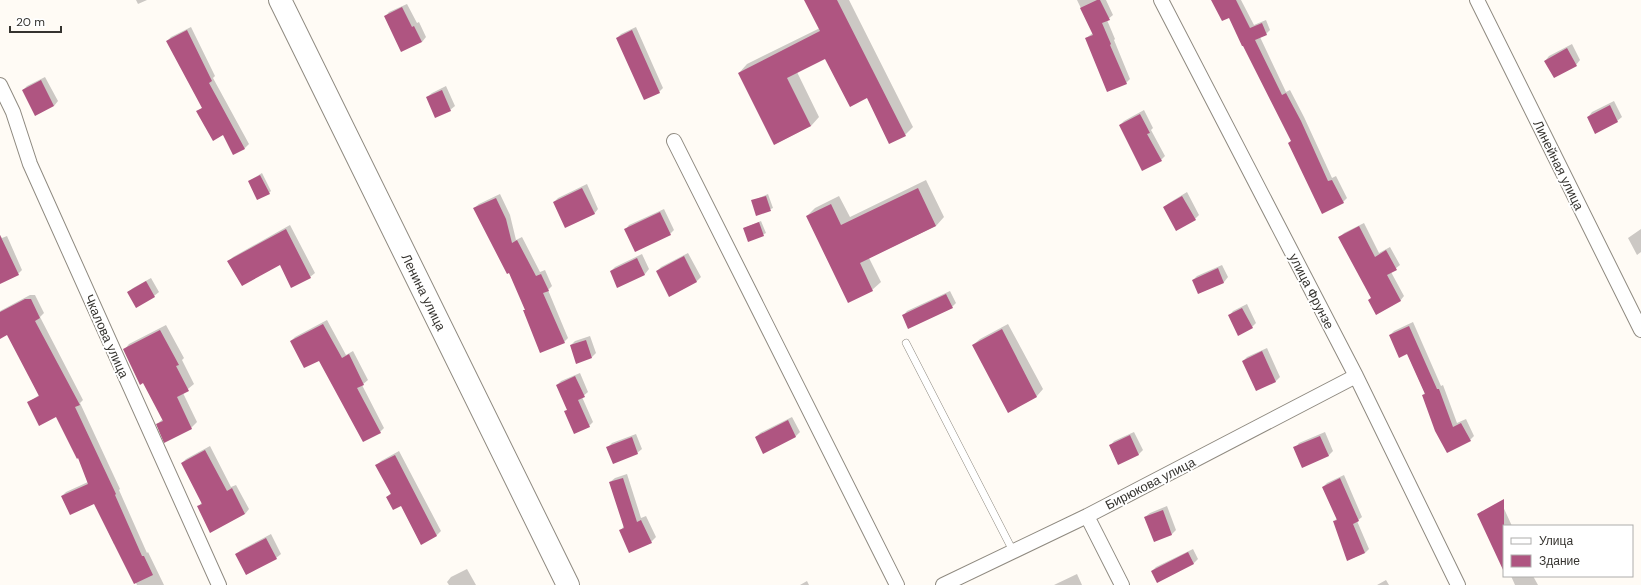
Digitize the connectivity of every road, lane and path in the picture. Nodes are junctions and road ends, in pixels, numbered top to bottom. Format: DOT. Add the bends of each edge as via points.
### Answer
graph roads {
  1 [pos="280,0"];
  2 [pos="1161,0"];
  3 [pos="1477,0"];
  4 [pos="0,85"];
  5 [pos="674,141"];
  6 [pos="1641,330"];
  7 [pos="906,343"];
  8 [pos="1356,376"];
  9 [pos="1087,516"];
  10 [pos="1013,551"];
  11 [pos="219,585"];
  12 [pos="568,585"];
  13 [pos="897,585"];
  14 [pos="943,585"];
  15 [pos="1122,585"];
  16 [pos="1458,585"];
  1 -- 12 [label="main road, Ленина улица"];
  2 -- 8 [label="street, улица Фрунзе"];
  3 -- 6 [label="street, Линейная улица"];
  4 -- 11 [label="street, Чкалова улица" via="14,112 34,171"];
  5 -- 13 [label="street"];
  7 -- 10 [label="lane"];
  8 -- 9 [label="street, Бирюкова улица"];
  8 -- 16 [label="street, улица Фрунзе"];
  9 -- 10 [label="street, Бирюкова улица"];
  9 -- 15 [label="street"];
  10 -- 14 [label="street, Бирюкова улица"];
}
